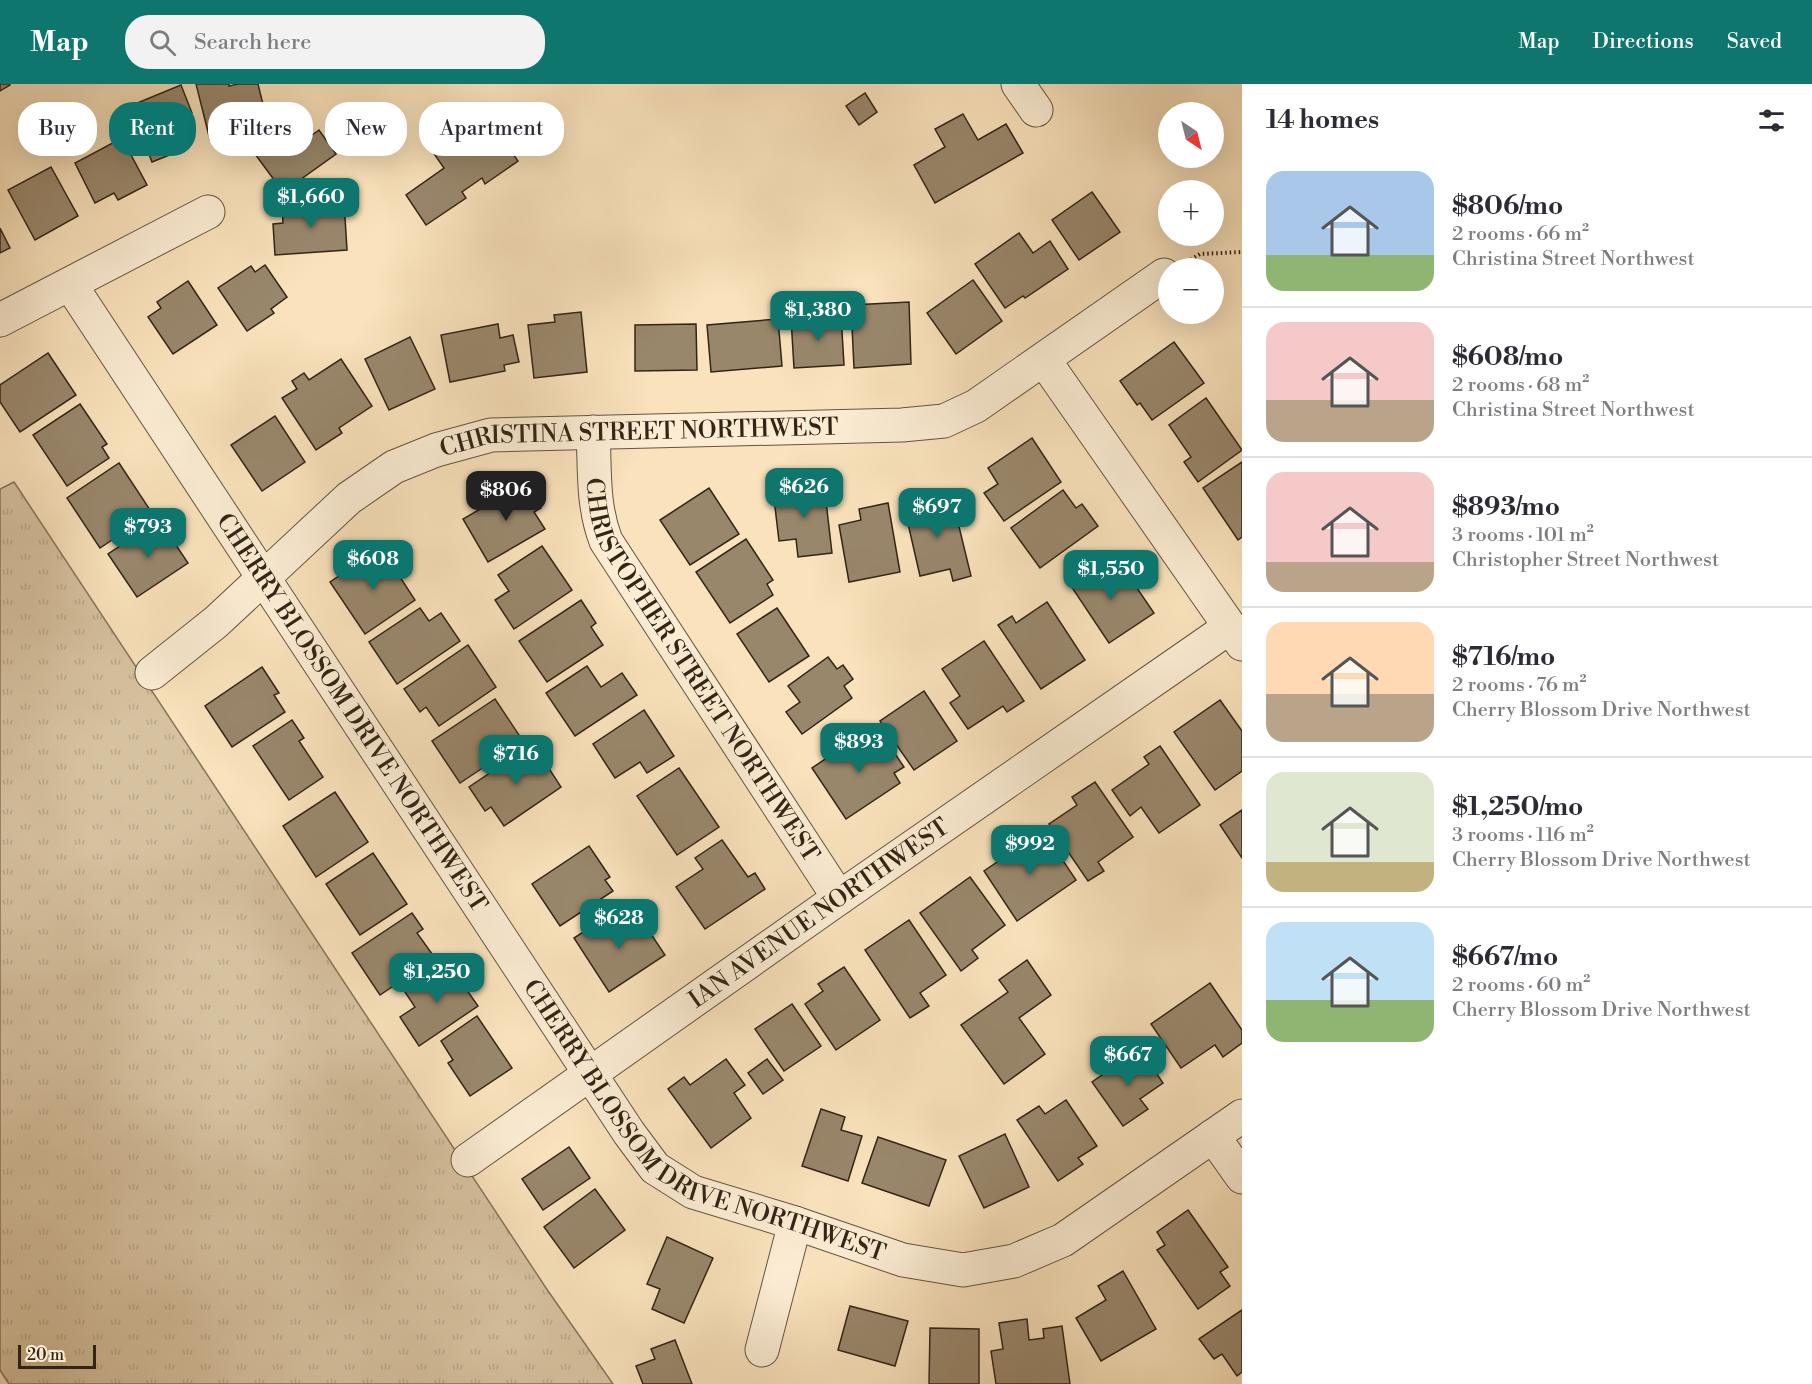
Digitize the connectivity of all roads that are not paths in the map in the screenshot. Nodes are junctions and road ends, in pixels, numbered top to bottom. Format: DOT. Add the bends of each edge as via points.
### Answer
graph roads {
  1 [pos="1018,84"];
  2 [pos="1036,111"];
  3 [pos="208,212"];
  4 [pos="1158,281"];
  5 [pos="70,284"];
  6 [pos="0,320"];
  7 [pos="1044,360"];
  8 [pos="593,432"];
  9 [pos="264,579"];
  10 [pos="1236,635"];
  11 [pos="152,673"];
  12 [pos="839,898"];
  13 [pos="590,1075"];
  14 [pos="1242,1116"];
  15 [pos="1214,1136"];
  16 [pos="468,1160"];
  17 [pos="1242,1177"];
  18 [pos="795,1223"];
  19 [pos="762,1350"];
  1 -- 2 [label="street"];
  3 -- 5 [label="street"];
  4 -- 7 [label="street, CHRISTINA STREET NORTHWEST"];
  5 -- 6 [label="street"];
  5 -- 9 [label="street, CHERRY BLOSSOM DRIVE NORTHWEST"];
  7 -- 8 [label="street, CHRISTINA STREET NORTHWEST" via="976,406 944,421"];
  7 -- 10 [label="street"];
  8 -- 9 [label="street, CHRISTINA STREET NORTHWEST" via="491,435 394,467 349,498"];
  8 -- 12 [label="street, CHRISTOPHER STREET NORTHWEST" via="596,505 606,541"];
  9 -- 11 [label="street, CHRISTINA STREET NORTHWEST"];
  9 -- 13 [label="street, CHERRY BLOSSOM DRIVE NORTHWEST"];
  10 -- 12 [label="street, IAN AVENUE NORTHWEST"];
  12 -- 13 [label="street, IAN AVENUE NORTHWEST"];
  13 -- 16 [label="street, IAN AVENUE NORTHWEST"];
  13 -- 18 [label="street, CHERRY BLOSSOM DRIVE NORTHWEST" via="655,1168 693,1192"];
  14 -- 15 [label="street, CHERRY BLOSSOM DRIVE NORTHWEST"];
  15 -- 17 [label="street"];
  15 -- 18 [label="street, CHERRY BLOSSOM DRIVE NORTHWEST" via="1063,1240 1014,1261 963,1270 903,1260"];
  18 -- 19 [label="street"];
}
